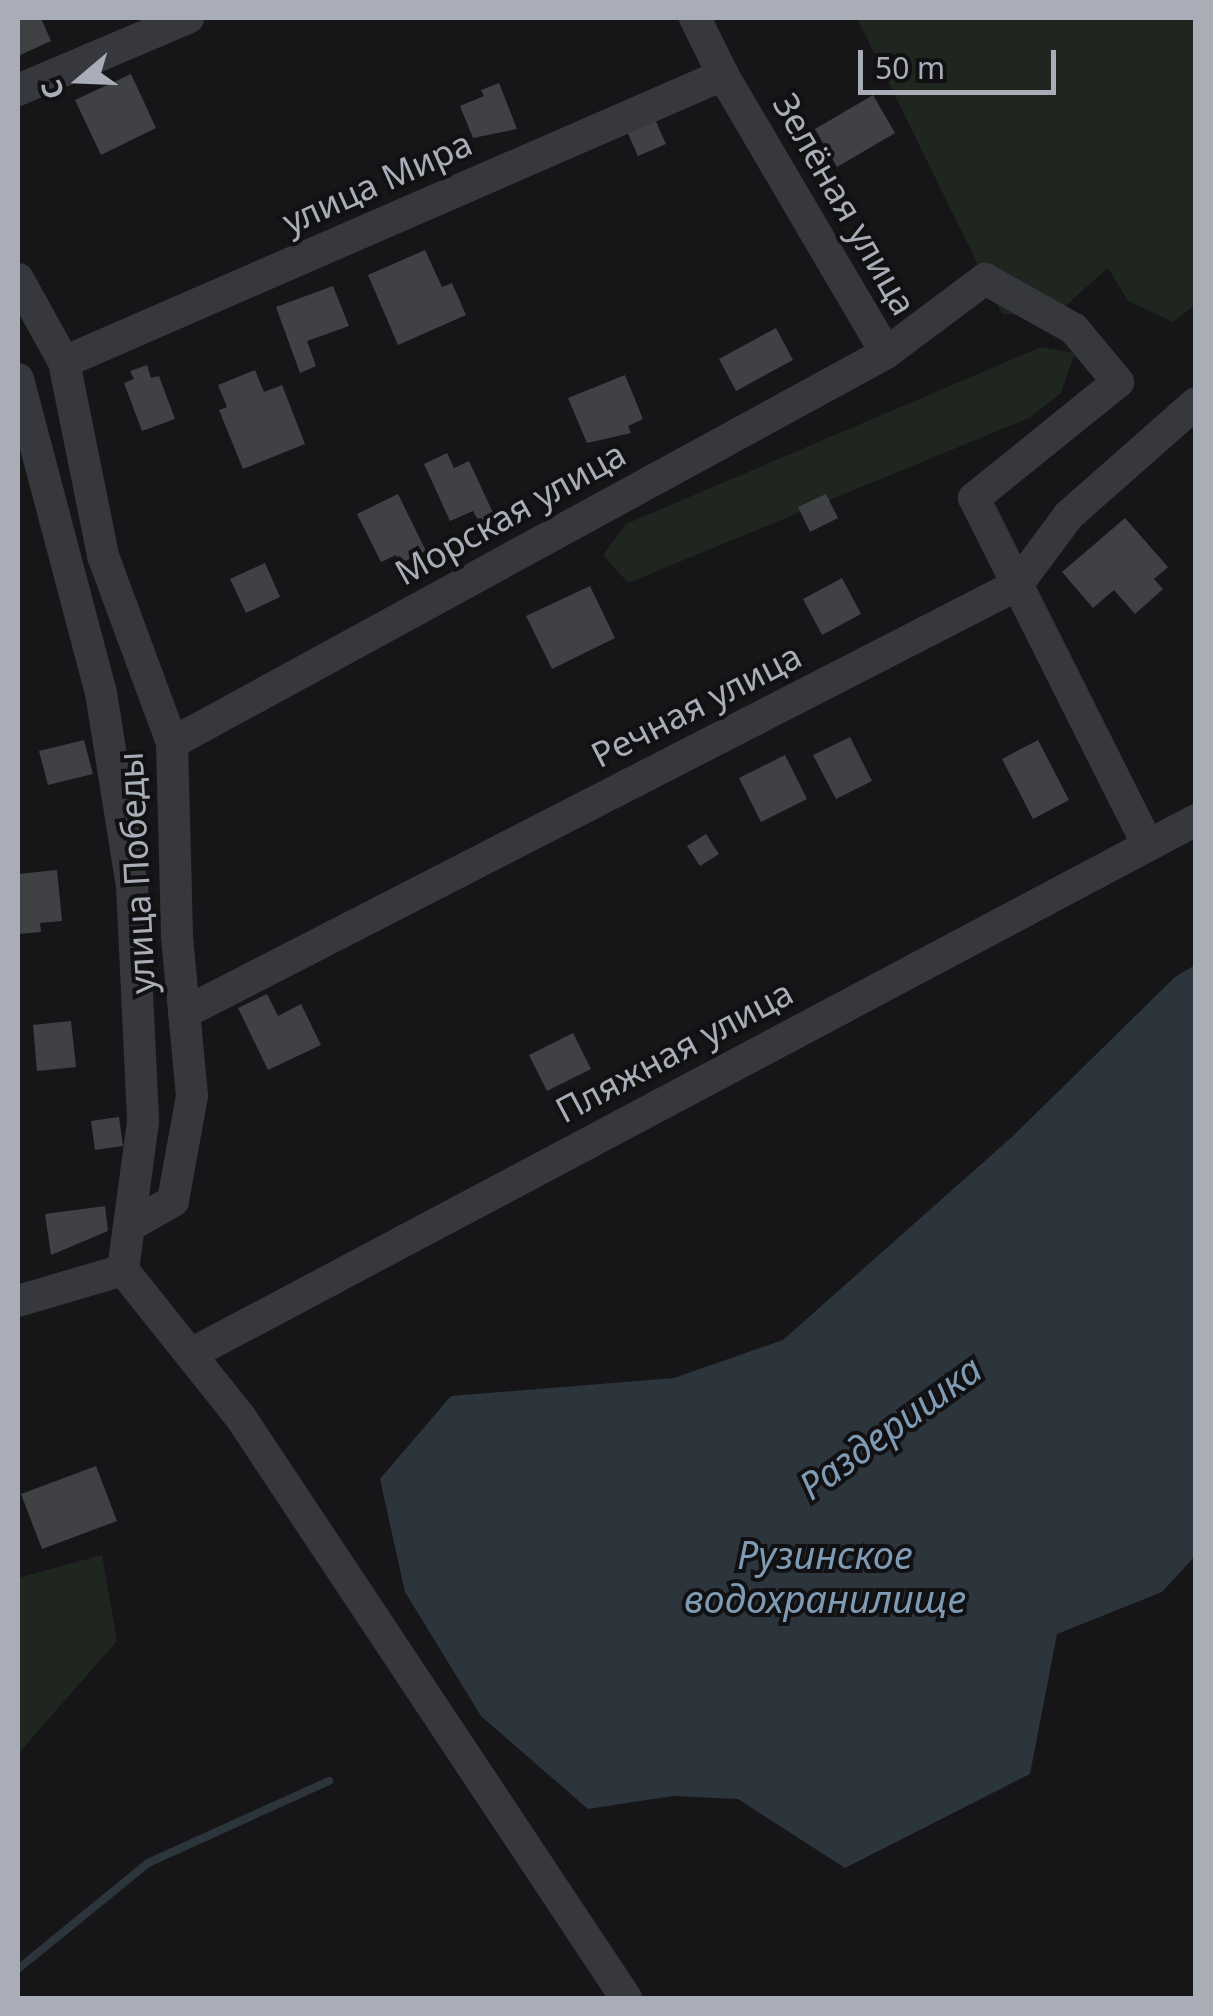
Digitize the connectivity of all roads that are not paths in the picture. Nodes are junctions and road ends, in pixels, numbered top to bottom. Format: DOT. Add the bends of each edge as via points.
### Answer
graph roads {
  1 [pos="188,18"];
  2 [pos="695,18"];
  3 [pos="722,75"];
  4 [pos="18,90"];
  5 [pos="18,279"];
  6 [pos="886,353"];
  7 [pos="64,362"];
  8 [pos="18,380"];
  9 [pos="1196,403"];
  10 [pos="1016,585"];
  11 [pos="172,743"];
  12 [pos="1196,820"];
  13 [pos="1148,845"];
  14 [pos="184,1013"];
  15 [pos="132,1224"];
  16 [pos="123,1270"];
  17 [pos="18,1301"];
  18 [pos="191,1354"];
  19 [pos="626,1998"];
  1 -- 4 [label="street"];
  2 -- 3 [label="street, Зелёная улица"];
  3 -- 6 [label="street, Зелёная улица"];
  3 -- 7 [label="street, улица Мира"];
  5 -- 7 [label="street, улица Победы"];
  6 -- 10 [label="street, Зелёная улица" via="985,279 1074,329 1118,382 974,498"];
  6 -- 11 [label="street, Морская улица"];
  7 -- 11 [label="street, улица Победы" via="103,556"];
  8 -- 15 [label="street" via="101,693 132,886 143,1122"];
  9 -- 10 [label="street, Речная улица" via="1069,516"];
  10 -- 13 [label="street, Зелёная улица"];
  10 -- 14 [label="street, Речная улица"];
  11 -- 14 [label="street, улица Победы"];
  12 -- 13 [label="street, Пляжная улица"];
  13 -- 18 [label="street, Пляжная улица"];
  14 -- 15 [label="street, улица Победы" via="192,1096 173,1200"];
  15 -- 16 [label="street"];
  16 -- 17 [label="street"];
  16 -- 18 [label="street"];
  18 -- 19 [label="street" via="242,1418"];
}
